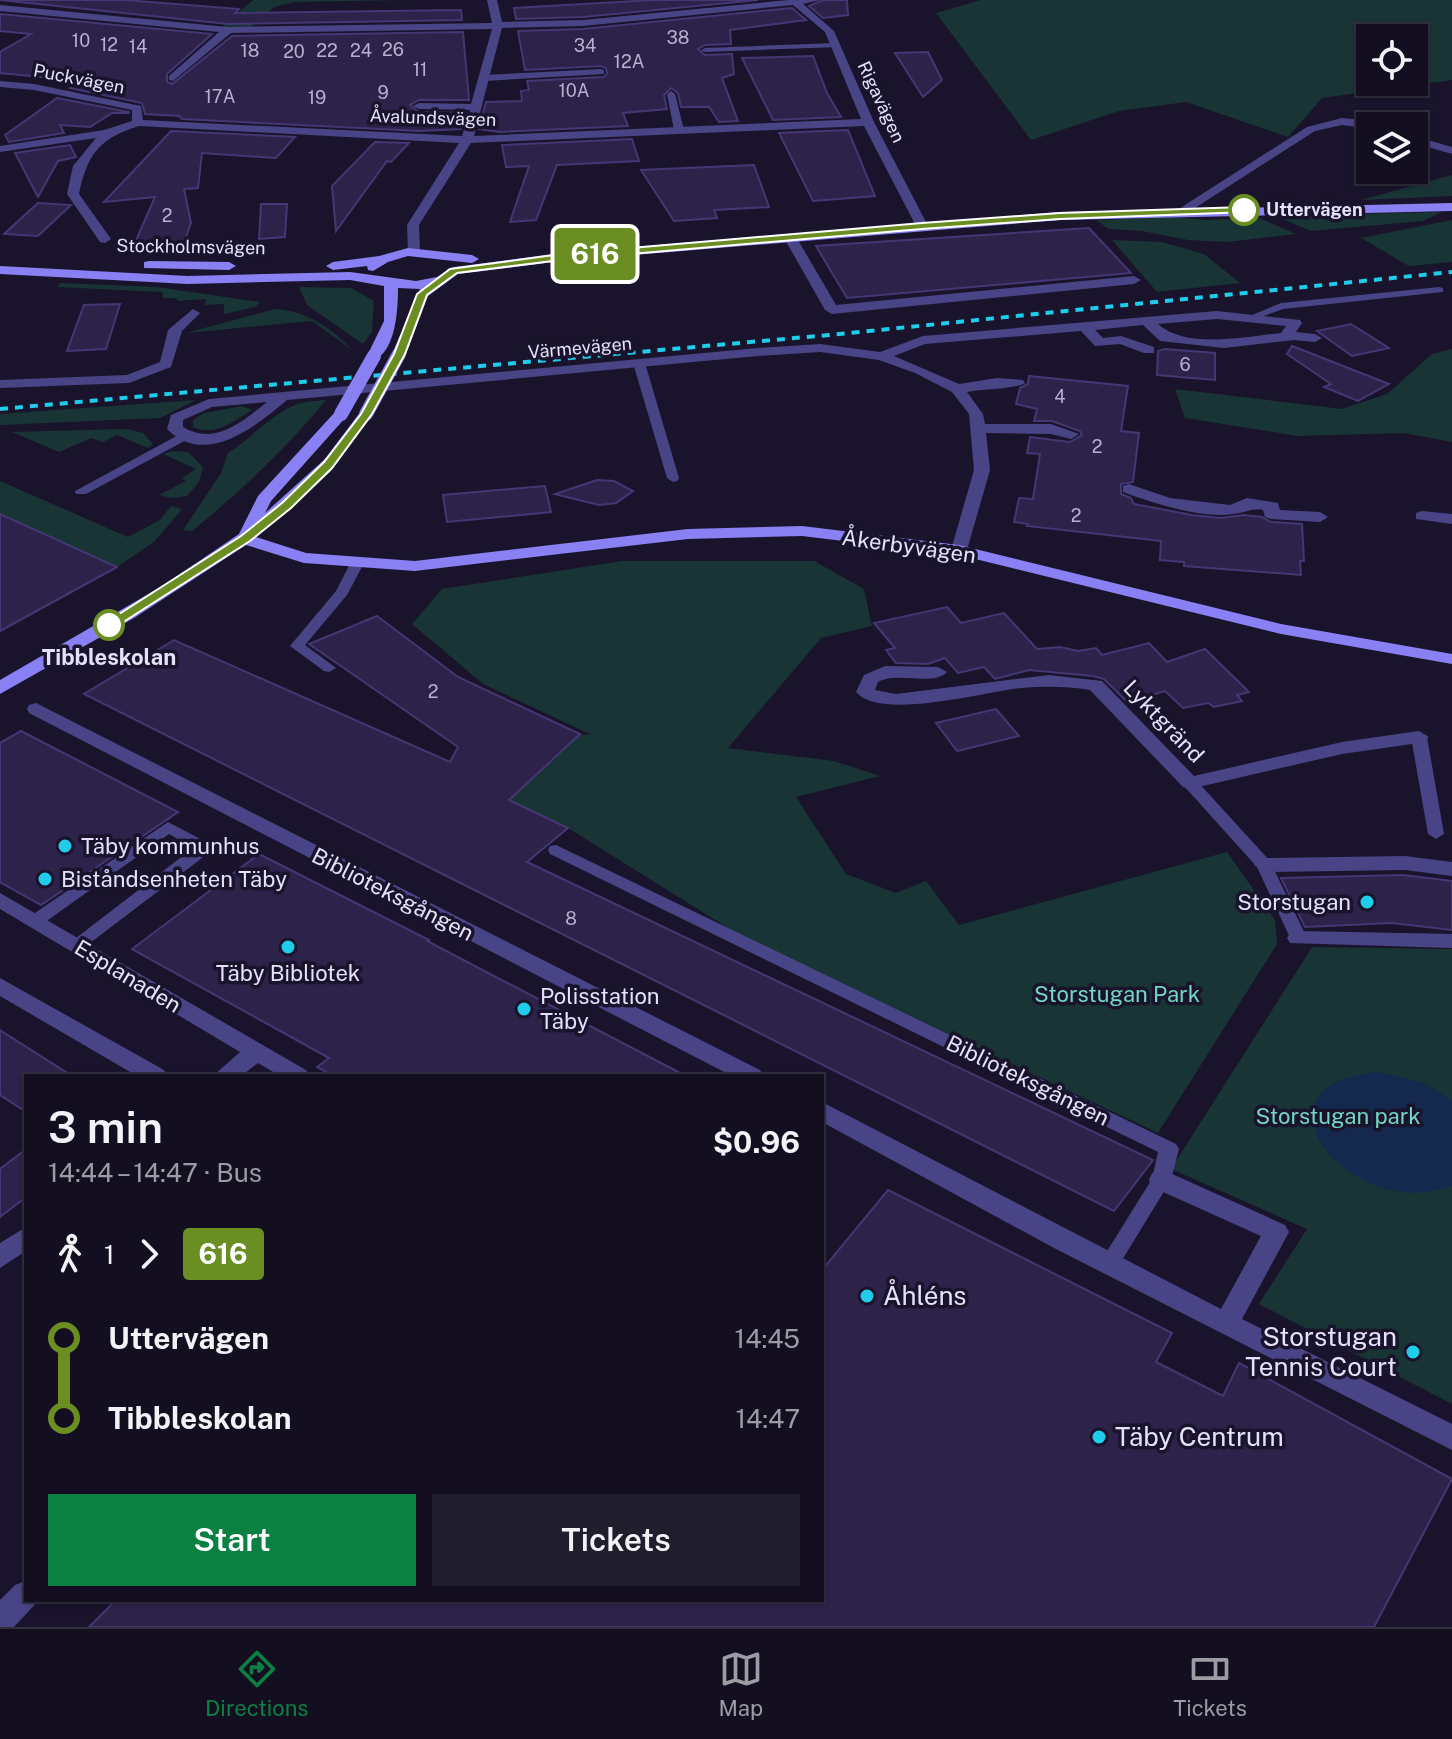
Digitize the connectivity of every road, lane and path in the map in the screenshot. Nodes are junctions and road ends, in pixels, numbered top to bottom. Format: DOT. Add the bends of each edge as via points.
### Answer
graph roads {
  1 [pos="492,0"];
  2 [pos="815,0"];
  3 [pos="796,3"];
  4 [pos="0,8"];
  5 [pos="392,19"];
  6 [pos="498,26"];
  7 [pos="405,28"];
  8 [pos="228,30"];
  9 [pos="835,45"];
  10 [pos="705,50"];
  11 [pos="601,72"];
  12 [pos="173,78"];
  13 [pos="557,78"];
  14 [pos="484,80"];
  15 [pos="0,84"];
  16 [pos="671,94"];
  17 [pos="419,106"];
  18 [pos="476,107"];
  19 [pos="1356,121"];
  20 [pos="868,122"];
  21 [pos="138,123"];
  22 [pos="679,130"];
  23 [pos="106,133"];
  24 [pos="467,140"];
  25 [pos="1428,143"];
  26 [pos="0,149"];
  27 [pos="1452,151"];
  28 [pos="1452,207"];
  29 [pos="1180,212"];
  30 [pos="922,226"];
  31 [pos="790,238"];
  32 [pos="105,239"];
  33 [pos="414,252"];
  34 [pos="0,260"];
  35 [pos="380,260"];
  36 [pos="451,265"];
  37 [pos="0,270"];
  38 [pos="375,278"];
  39 [pos="239,280"];
  40 [pos="1134,280"];
  41 [pos="434,283"];
  42 [pos="391,285"];
  43 [pos="1439,290"];
  44 [pos="392,303"];
  45 [pos="193,313"];
  46 [pos="1250,318"];
  47 [pos="1146,321"];
  48 [pos="1084,326"];
  49 [pos="1162,336"];
  50 [pos="1285,337"];
  51 [pos="1315,338"];
  52 [pos="1121,340"];
  53 [pos="1149,350"];
  54 [pos="881,356"];
  55 [pos="639,363"];
  56 [pos="1018,383"];
  57 [pos="0,384"];
  58 [pos="957,389"];
  59 [pos="283,396"];
  60 [pos="978,428"];
  61 [pos="1071,434"];
  62 [pos="184,436"];
  63 [pos="673,478"];
  64 [pos="1129,489"];
  65 [pos="81,491"];
  66 [pos="1422,516"];
  67 [pos="1320,517"];
  68 [pos="1452,519"];
  69 [pos="245,539"];
  70 [pos="959,550"];
  71 [pos="357,563"];
  72 [pos="1452,659"];
  73 [pos="329,668"];
  74 [pos="938,672"];
  75 [pos="0,688"];
  76 [pos="36,709"];
  77 [pos="1419,737"];
  78 [pos="1190,783"];
  79 [pos="1436,834"];
  80 [pos="556,850"];
  81 [pos="1264,865"];
  82 [pos="1452,869"];
  83 [pos="0,900"];
  84 [pos="35,921"];
  85 [pos="1298,938"];
  86 [pos="1452,941"];
  87 [pos="76,945"];
  88 [pos="0,986"];
  89 [pos="256,1052"];
  90 [pos="153,1074"];
  91 [pos="228,1074"];
  92 [pos="294,1074"];
  93 [pos="748,1074"];
  94 [pos="824,1112"];
  95 [pos="1161,1180"];
  96 [pos="24,1239"];
  97 [pos="0,1258"];
  98 [pos="1109,1264"];
  99 [pos="1226,1325"];
  100 [pos="1452,1438"];
  101 [pos="24,1597"];
  102 [pos="0,1620"];
  1 -- 6 [label="street"];
  2 -- 3 [label="street"];
  3 -- 6 [label="street"];
  3 -- 9 [label="street, Rigavägen" via="829,31"];
  4 -- 8 [label="street"];
  5 -- 7 [label="street"];
  6 -- 7 [label="street"];
  6 -- 14 [label="street"];
  7 -- 8 [label="street"];
  8 -- 12 [label="street"];
  9 -- 10 [label="lane"];
  9 -- 20 [label="street, Rigavägen"];
  11 -- 14 [label="lane"];
  13 -- 14 [label="lane"];
  14 -- 18 [label="street"];
  15 -- 21 [label="street, Puckvägen" via="137,108"];
  16 -- 22 [label="lane"];
  17 -- 18 [label="street"];
  18 -- 24 [label="street"];
  19 -- 29 [label="street" via="1332,121 1311,129"];
  20 -- 22 [label="street, Åvalundsvägen"];
  20 -- 30 [label="street, Rigavägen"];
  21 -- 23 [label="street, Åvalundsvägen"];
  21 -- 24 [label="street, Åvalundsvägen"];
  22 -- 24 [label="street, Åvalundsvägen"];
  23 -- 26 [label="street, Åvalundsvägen"];
  23 -- 32 [label="street" via="79,166 73,194"];
  24 -- 33 [label="street" via="413,225"];
  25 -- 27 [label="street"];
  28 -- 29 [label="main road"];
  29 -- 30 [label="main road"];
  30 -- 31 [label="main road"];
  31 -- 36 [label="main road"];
  31 -- 40 [label="street" via="832,310"];
  33 -- 35 [label="main road, Stockholmsvägen"];
  33 -- 36 [label="main road"];
  34 -- 35 [label="main road, Stockholmsvägen" via="290,266"];
  35 -- 38 [label="main road" via="371,272"];
  36 -- 41 [label="main road"];
  37 -- 39 [label="main road, Stockholmsvägen"];
  38 -- 39 [label="main road, Stockholmsvägen"];
  38 -- 42 [label="main road"];
  39 -- 44 [label="main road" via="353,283 374,289"];
  41 -- 42 [label="main road"];
  41 -- 69 [label="main road, bridge" via="422,294 399,354 366,414 328,465"];
  42 -- 44 [label="main road"];
  43 -- 46 [label="lane" via="1281,306"];
  44 -- 69 [label="main road, bridge" via="391,321 341,414 264,499"];
  45 -- 57 [label="street" via="175,330 166,364 129,379"];
  46 -- 47 [label="street, Värmevägen"];
  46 -- 50 [label="street, Värmevägen" via="1295,323"];
  47 -- 48 [label="street, Värmevägen"];
  47 -- 49 [label="street"];
  48 -- 52 [label="street" via="1100,343"];
  48 -- 54 [label="street, Värmevägen" via="923,340"];
  49 -- 50 [label="street" via="1224,344"];
  49 -- 52 [label="street"];
  50 -- 51 [label="street"];
  52 -- 53 [label="street"];
  54 -- 55 [label="street, Värmevägen" via="820,348"];
  54 -- 58 [label="street, Värmevägen"];
  55 -- 59 [label="street, Värmevägen"];
  55 -- 63 [label="lane"];
  56 -- 58 [label="street"];
  58 -- 60 [label="street" via="976,414"];
  59 -- 62 [label="street" via="236,434 211,439"];
  59 -- 62 [label="street, Värmevägen" via="189,410 174,422"];
  60 -- 61 [label="street"];
  60 -- 70 [label="street" via="982,470"];
  62 -- 65 [label="lane"];
  64 -- 67 [label="street" via="1168,503 1232,510 1259,504 1272,506 1271,514"];
  66 -- 68 [label="street"];
  69 -- 71 [label="main road, Åkerbyvägen" via="304,558"];
  69 -- 75 [label="main road"];
  70 -- 71 [label="main road, Åkerbyvägen" via="788,531 688,534 415,566"];
  70 -- 72 [label="main road, Åkerbyvägen" via="1281,629"];
  71 -- 73 [label="lane" via="342,592 297,646"];
  74 -- 78 [label="street, Lyktgränd" via="885,671 870,679 865,692 896,700 1042,682 1096,685"];
  76 -- 93 [label="street, Biblioteksgången"];
  77 -- 78 [label="street, Lyktgränd" via="1342,748"];
  77 -- 79 [label="lane"];
  78 -- 81 [label="lane"];
  80 -- 95 [label="lane, Biblioteksgången" via="1169,1149"];
  81 -- 82 [label="street" via="1405,863"];
  81 -- 85 [label="lane"];
  83 -- 84 [label="street, Esplanaden"];
  84 -- 87 [label="street, Esplanaden"];
  84 -- 87 [label="lane" via="168,827 204,848"];
  85 -- 86 [label="street"];
  87 -- 89 [label="street, Esplanaden"];
  88 -- 90 [label="street"];
  89 -- 91 [label="street"];
  89 -- 92 [label="street, Esplanaden"];
  94 -- 98 [label="street"];
  95 -- 98 [label="lane"];
  95 -- 99 [label="street" via="1276,1232"];
  96 -- 97 [label="street"];
  98 -- 99 [label="street"];
  99 -- 100 [label="street"];
  101 -- 102 [label="street"];
}
